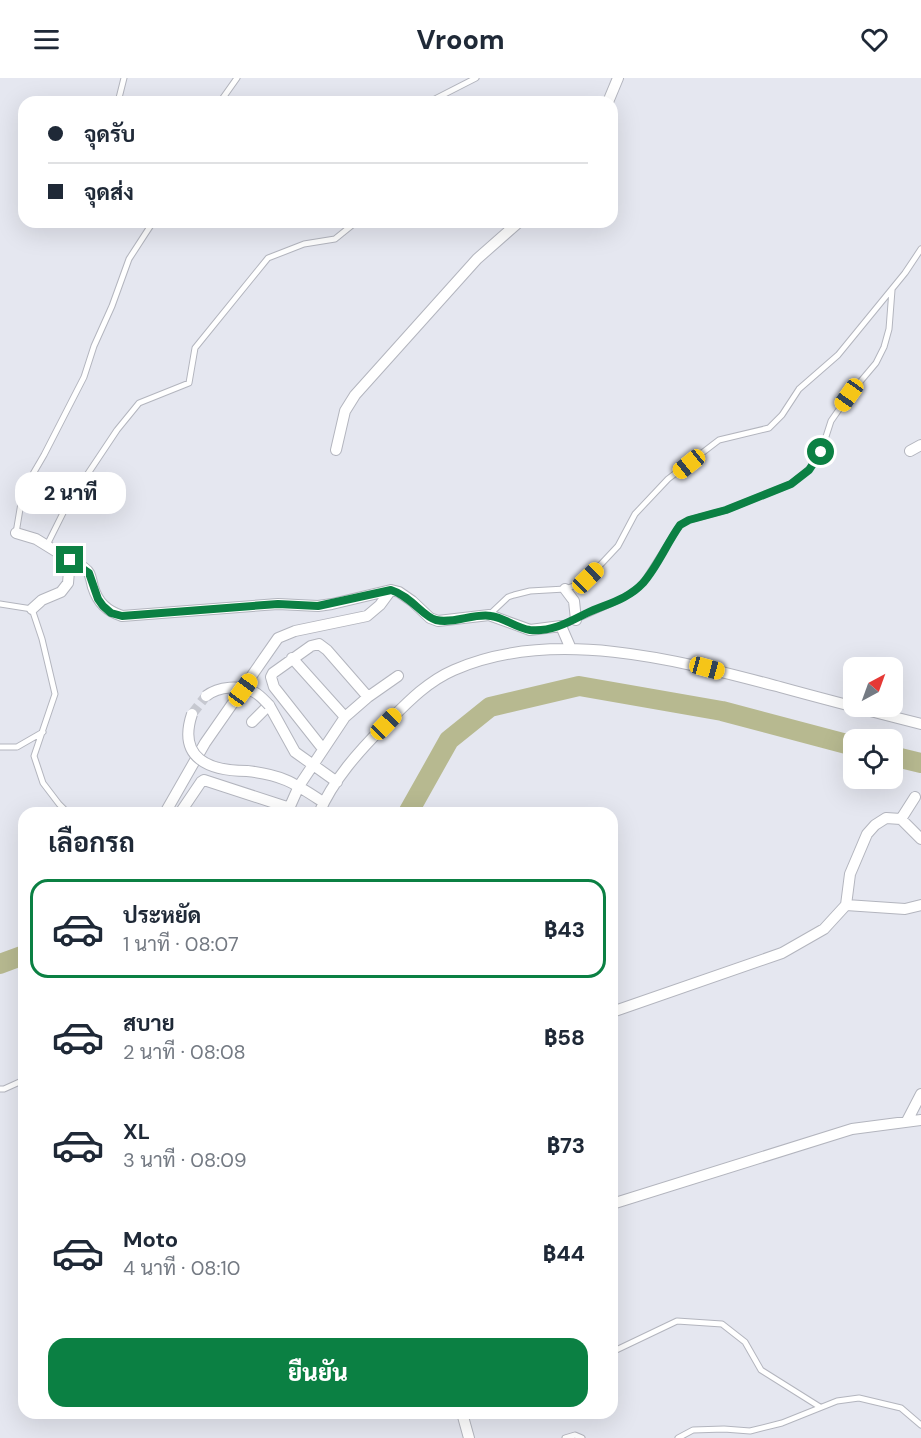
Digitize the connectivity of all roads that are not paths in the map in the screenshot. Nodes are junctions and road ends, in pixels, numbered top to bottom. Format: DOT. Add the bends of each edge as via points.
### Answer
graph roads {
  1 [pos="124,78"];
  2 [pos="237,78"];
  3 [pos="476,78"];
  4 [pos="618,78"];
  5 [pos="120,96"];
  6 [pos="224,96"];
  7 [pos="441,96"];
  8 [pos="610,96"];
  9 [pos="149,228"];
  10 [pos="349,228"];
  11 [pos="512,228"];
  12 [pos="921,249"];
  13 [pos="892,290"];
  14 [pos="921,445"];
  15 [pos="336,450"];
  16 [pos="910,452"];
  17 [pos="16,533"];
  18 [pos="47,545"];
  19 [pos="70,560"];
  20 [pos="565,589"];
  21 [pos="391,590"];
  22 [pos="0,604"];
  23 [pos="32,609"];
  24 [pos="489,615"];
  25 [pos="576,620"];
  26 [pos="561,626"];
  27 [pos="571,650"];
  28 [pos="292,658"];
  29 [pos="398,676"];
  30 [pos="206,696"];
  31 [pos="368,697"];
  32 [pos="269,705"];
  33 [pos="192,714"];
  34 [pos="345,717"];
  35 [pos="252,722"];
  36 [pos="921,724"];
  37 [pos="43,732"];
  38 [pos="0,747"];
  39 [pos="323,749"];
  40 [pos="312,764"];
  41 [pos="337,782"];
  42 [pos="298,786"];
  43 [pos="915,797"];
  44 [pos="323,802"];
  45 [pos="62,807"];
  46 [pos="168,807"];
  47 [pos="184,807"];
  48 [pos="280,807"];
  49 [pos="290,807"];
  50 [pos="321,807"];
  51 [pos="901,819"];
  52 [pos="921,839"];
  53 [pos="846,905"];
  54 [pos="921,905"];
  55 [pos="618,1010"];
  56 [pos="18,1083"];
  57 [pos="0,1089"];
  58 [pos="921,1094"];
  59 [pos="921,1120"];
  60 [pos="907,1121"];
  61 [pos="618,1202"];
  62 [pos="618,1349"];
  63 [pos="820,1407"];
  64 [pos="464,1419"];
  65 [pos="921,1425"];
  66 [pos="469,1438"];
  67 [pos="565,1438"];
  68 [pos="582,1438"];
  69 [pos="678,1438"];
  1 -- 5 [label="lane"];
  2 -- 6 [label="lane"];
  3 -- 7 [label="lane"];
  4 -- 8 [label="street"];
  9 -- 17 [label="lane" via="129,259 84,377 23,491"];
  10 -- 18 [label="lane" via="335,239 304,244 268,258 195,348 189,383 139,403 117,430 67,505"];
  11 -- 15 [label="street" via="477,259 355,395 345,411"];
  12 -- 13 [label="lane"];
  13 -- 20 [label="lane" via="838,355 799,389 769,428 719,440 668,479 635,514 608,558 588,578"];
  13 -- 25 [label="lane" via="884,347 831,421 821,452 809,470 791,484 680,525 636,590"];
  14 -- 16 [label="street"];
  17 -- 18 [label="street"];
  18 -- 19 [label="street"];
  19 -- 21 [label="street" via="89,573 103,606 122,616 278,604 318,606"];
  19 -- 23 [label="street" via="68,583 61,592"];
  20 -- 24 [label="lane" via="508,597"];
  20 -- 25 [label="street" via="574,601"];
  21 -- 24 [label="street" via="412,600 438,621"];
  21 -- 46 [label="street" via="368,616 278,638 205,743"];
  22 -- 23 [label="lane"];
  23 -- 37 [label="lane" via="55,694"];
  24 -- 26 [label="street" via="530,630"];
  25 -- 26 [label="lane"];
  26 -- 27 [label="street"];
  27 -- 36 [label="street" via="707,668"];
  27 -- 41 [label="street" via="513,653 454,669 426,686 399,710"];
  28 -- 31 [label="street" via="319,644"];
  28 -- 34 [label="street"];
  28 -- 39 [label="street" via="273,673 271,682"];
  29 -- 31 [label="street"];
  30 -- 32 [label="street, bridge" via="238,687 256,692"];
  31 -- 34 [label="street"];
  32 -- 35 [label="street"];
  32 -- 40 [label="street" via="295,752"];
  33 -- 42 [label="street, bridge" via="188,736 195,754 208,766 270,773"];
  34 -- 39 [label="street"];
  37 -- 38 [label="lane" via="17,747"];
  37 -- 45 [label="lane" via="34,756 43,783"];
  39 -- 40 [label="street"];
  40 -- 41 [label="street"];
  40 -- 42 [label="street"];
  41 -- 44 [label="street"];
  42 -- 44 [label="street"];
  42 -- 49 [label="street"];
  43 -- 51 [label="street"];
  44 -- 50 [label="street"];
  47 -- 48 [label="street" via="204,780"];
  51 -- 52 [label="street"];
  51 -- 53 [label="street" via="886,818 867,834 850,873"];
  53 -- 54 [label="street" via="905,909"];
  53 -- 55 [label="street" via="825,929 783,953"];
  56 -- 57 [label="lane"];
  58 -- 60 [label="street"];
  59 -- 60 [label="street"];
  60 -- 61 [label="street" via="852,1129"];
  62 -- 63 [label="lane" via="677,1321 722,1324 745,1342 761,1370"];
  63 -- 65 [label="lane" via="859,1398 901,1408"];
  63 -- 69 [label="lane" via="782,1424 750,1431 693,1430"];
  64 -- 66 [label="street"];
  67 -- 68 [label="lane"];
}
